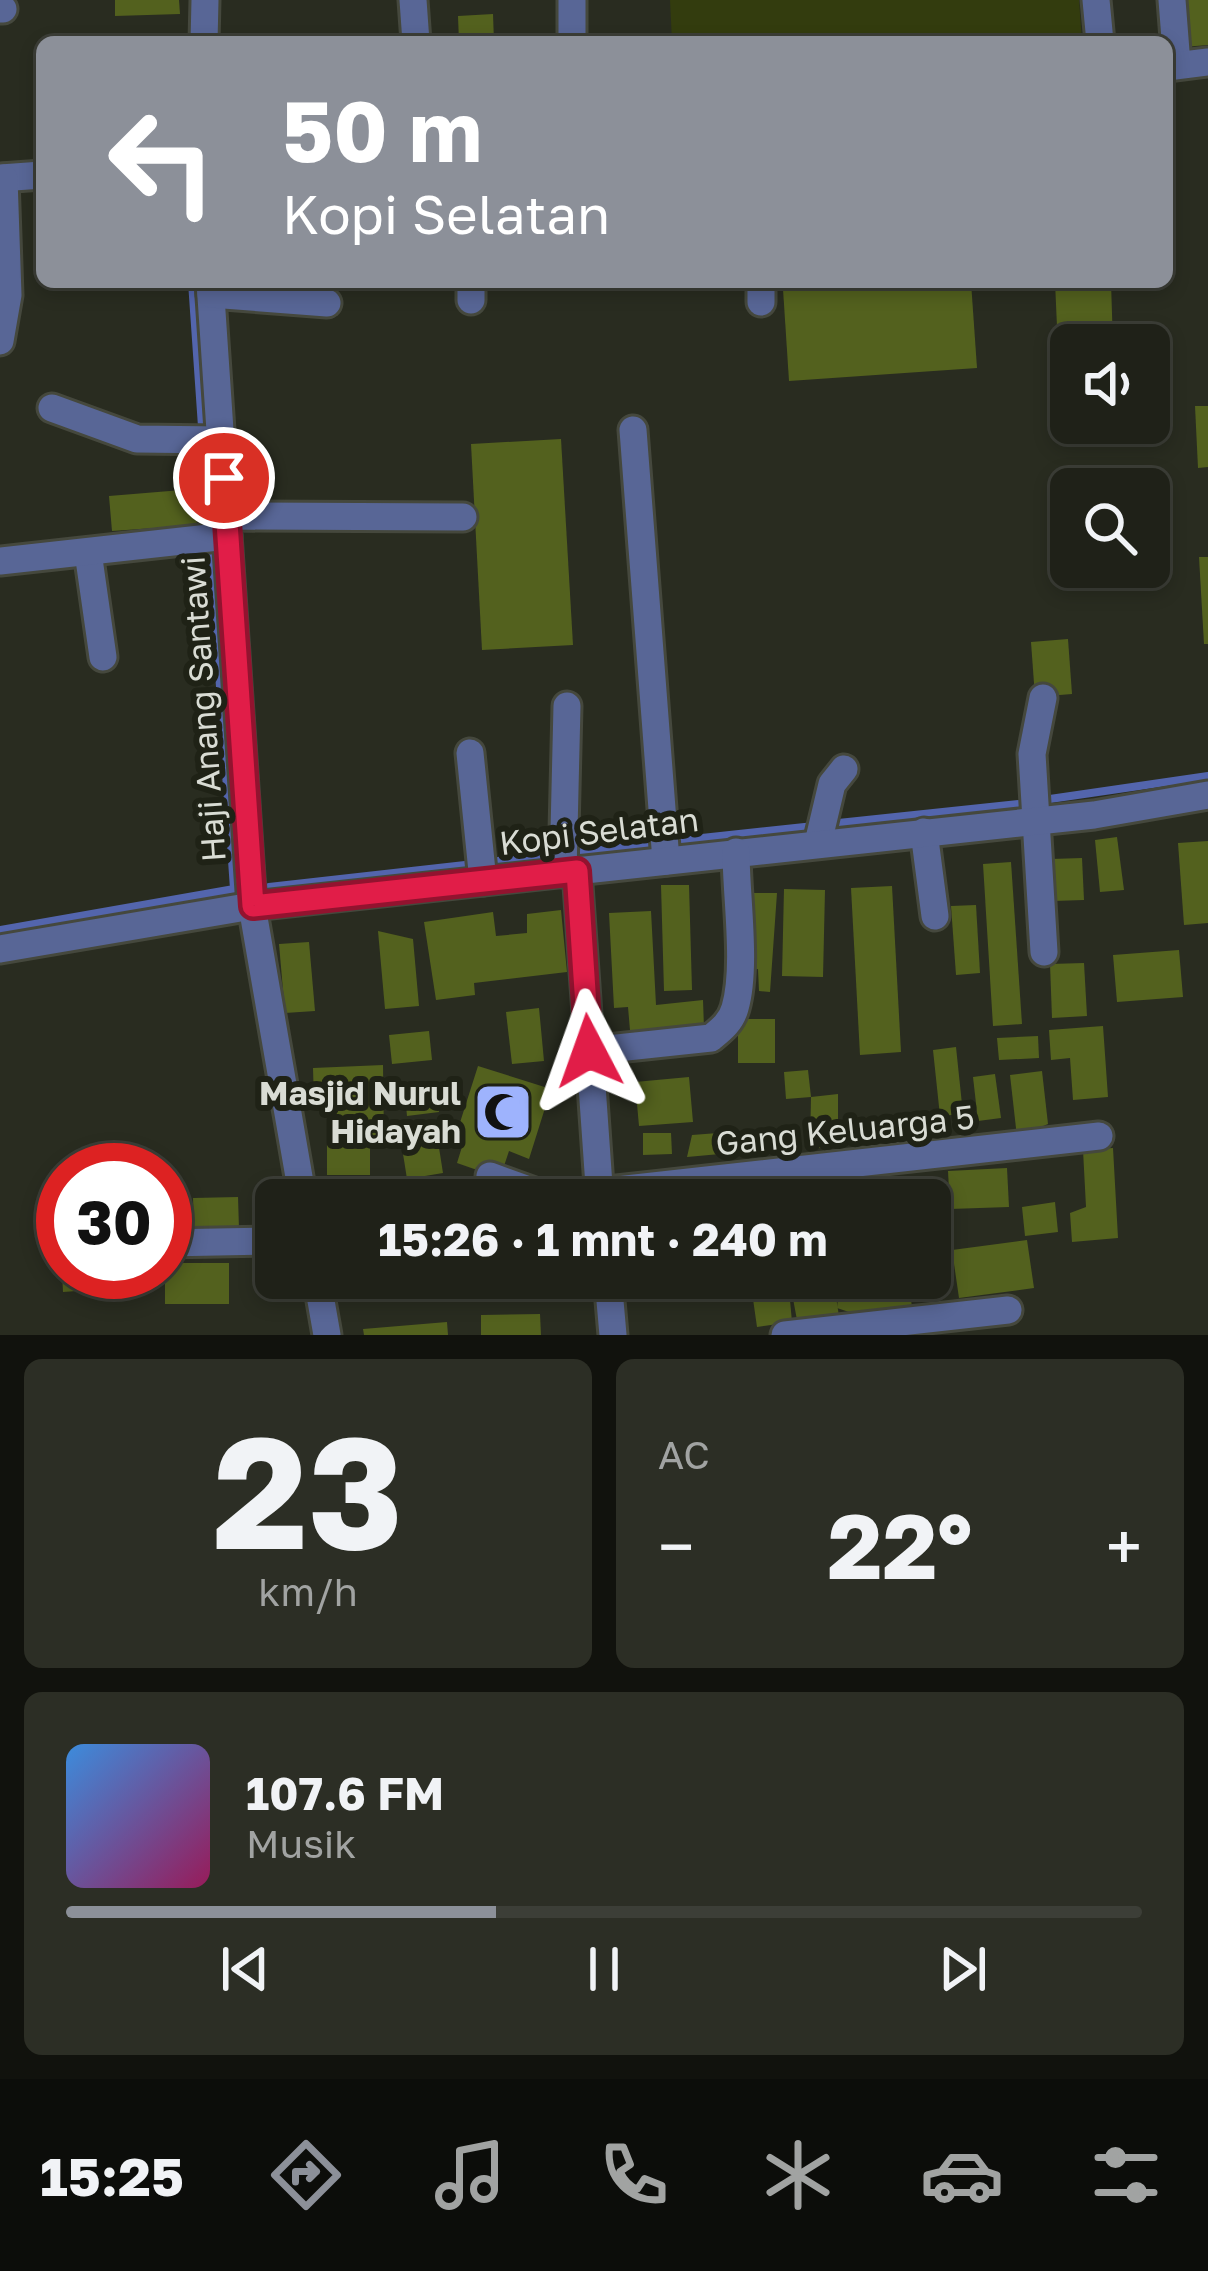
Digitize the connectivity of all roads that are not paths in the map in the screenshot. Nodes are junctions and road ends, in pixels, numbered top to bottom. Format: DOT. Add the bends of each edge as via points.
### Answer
graph roads {
  1 [pos="205,0"];
  2 [pos="413,0"];
  3 [pos="572,0"];
  4 [pos="1096,0"];
  5 [pos="1172,0"];
  6 [pos="204,36"];
  7 [pos="416,36"];
  8 [pos="572,36"];
  9 [pos="1099,36"];
  10 [pos="1172,36"];
  11 [pos="1208,62"];
  12 [pos="1173,66"];
  13 [pos="36,175"];
  14 [pos="2,178"];
  15 [pos="210,288"];
  16 [pos="327,303"];
  17 [pos="0,341"];
  18 [pos="52,407"];
  19 [pos="634,430"];
  20 [pos="221,440"];
  21 [pos="463,517"];
  22 [pos="217,532"];
  23 [pos="88,551"];
  24 [pos="0,561"];
  25 [pos="103,657"];
  26 [pos="1043,698"];
  27 [pos="567,706"];
  28 [pos="470,753"];
  29 [pos="844,769"];
  30 [pos="1208,795"];
  31 [pos="1033,821"];
  32 [pos="924,832"];
  33 [pos="664,843"];
  34 [pos="818,843"];
  35 [pos="736,852"];
  36 [pos="570,872"];
  37 [pos="483,881"];
  38 [pos="253,906"];
  39 [pos="935,916"];
  40 [pos="0,949"];
  41 [pos="1044,952"];
  42 [pos="589,1051"];
  43 [pos="1099,1136"];
  44 [pos="490,1176"];
  45 [pos="299,1179"];
  46 [pos="498,1179"];
  47 [pos="593,1179"];
  48 [pos="742,1179"];
  49 [pos="255,1241"];
  50 [pos="192,1242"];
  51 [pos="321,1299"];
  52 [pos="610,1299"];
  53 [pos="1008,1310"];
  54 [pos="327,1335"];
  55 [pos="614,1335"];
  56 [pos="785,1335"];
  1 -- 6 [label="street"];
  2 -- 7 [label="street"];
  3 -- 8 [label="street"];
  4 -- 9 [label="street"];
  5 -- 10 [label="street"];
  11 -- 12 [label="street"];
  13 -- 14 [label="street"];
  14 -- 17 [label="street" via="8,295"];
  15 -- 16 [label="street"];
  15 -- 20 [label="street, Haji Anang Santawi"];
  18 -- 20 [label="street" via="137,439"];
  19 -- 33 [label="street"];
  20 -- 22 [label="street, Haji Anang Santawi"];
  21 -- 22 [label="street"];
  22 -- 23 [label="street"];
  22 -- 38 [label="street, Haji Anang Santawi"];
  23 -- 24 [label="street"];
  23 -- 25 [label="street"];
  26 -- 31 [label="street" via="1031,754"];
  27 -- 36 [label="street"];
  28 -- 37 [label="street"];
  29 -- 34 [label="street" via="832,784"];
  30 -- 31 [label="street, Kopi Selatan"];
  31 -- 32 [label="street, Kopi Selatan"];
  31 -- 41 [label="street"];
  32 -- 34 [label="street, Kopi Selatan"];
  32 -- 39 [label="street"];
  33 -- 35 [label="street, Kopi Selatan"];
  33 -- 36 [label="street, Kopi Selatan"];
  34 -- 35 [label="street, Kopi Selatan"];
  35 -- 42 [label="street" via="738,982 727,1025 711,1038"];
  36 -- 37 [label="street, Kopi Selatan"];
  36 -- 42 [label="street"];
  37 -- 38 [label="street, Kopi Selatan"];
  38 -- 40 [label="street, Kopi Selatan"];
  38 -- 45 [label="street, Haji Anang Santawi"];
  42 -- 47 [label="street"];
  43 -- 48 [label="street, Gang Keluarga 5"];
  44 -- 46 [label="street, Gang Keluarga 5"];
  49 -- 50 [label="street"];
  51 -- 54 [label="street"];
  52 -- 55 [label="street"];
  53 -- 56 [label="street"];
}
